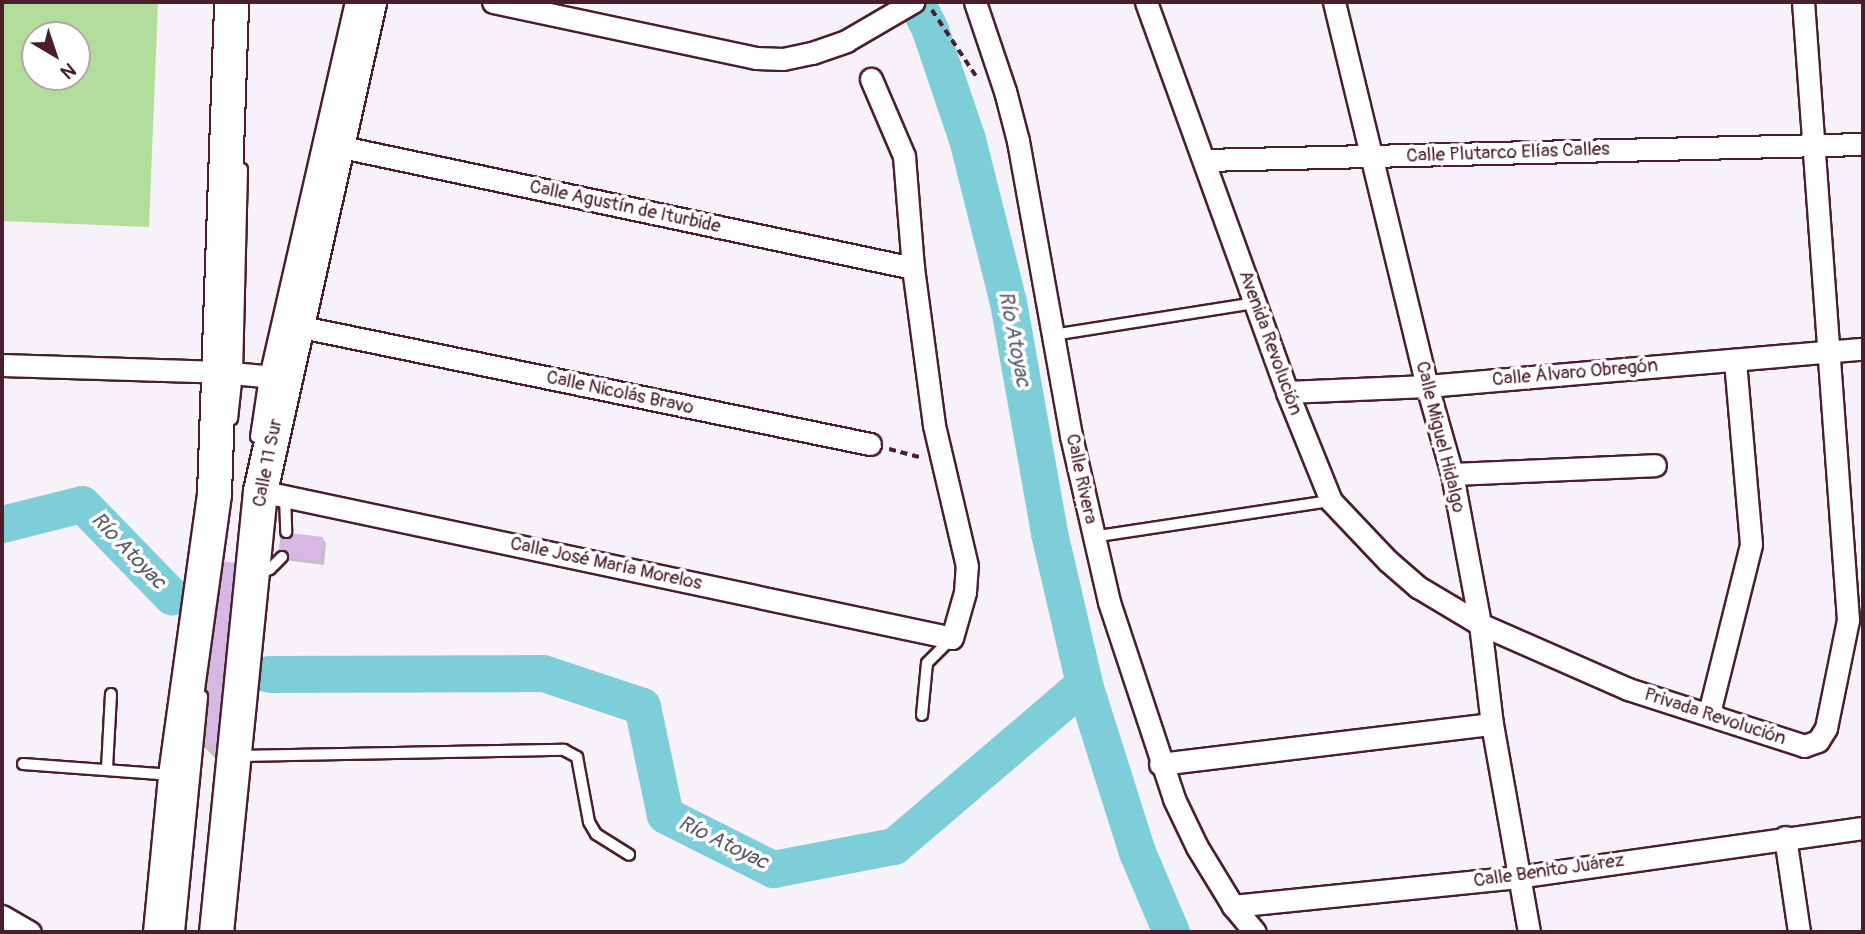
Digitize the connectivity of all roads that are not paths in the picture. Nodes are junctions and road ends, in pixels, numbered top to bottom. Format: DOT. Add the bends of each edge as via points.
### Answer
graph roads {
  1 [pos="231,2"];
  2 [pos="351,2"];
  3 [pos="369,2"];
  4 [pos="493,2"];
  5 [pos="914,2"];
  6 [pos="975,2"];
  7 [pos="1146,2"];
  8 [pos="1334,2"];
  9 [pos="1803,2"];
  10 [pos="871,79"];
  11 [pos="1812,143"];
  12 [pos="1863,144"];
  13 [pos="337,145"];
  14 [pos="242,153"];
  15 [pos="1371,157"];
  16 [pos="1204,160"];
  17 [pos="913,268"];
  18 [pos="1255,303"];
  19 [pos="297,326"];
  20 [pos="1053,334"];
  21 [pos="1863,349"];
  22 [pos="1827,351"];
  23 [pos="1735,360"];
  24 [pos="2,365"];
  25 [pos="229,373"];
  26 [pos="275,377"];
  27 [pos="1427,386"];
  28 [pos="1287,392"];
  29 [pos="231,428"];
  30 [pos="255,443"];
  31 [pos="870,444"];
  32 [pos="228,456"];
  33 [pos="1655,464"];
  34 [pos="1452,474"];
  35 [pos="272,494"];
  36 [pos="1331,500"];
  37 [pos="286,532"];
  38 [pos="1092,537"];
  39 [pos="282,557"];
  40 [pos="251,576"];
  41 [pos="211,607"];
  42 [pos="1480,624"];
  43 [pos="951,638"];
  44 [pos="203,688"];
  45 [pos="111,694"];
  46 [pos="1709,713"];
  47 [pos="922,715"];
  48 [pos="1492,724"];
  49 [pos="234,756"];
  50 [pos="23,764"];
  51 [pos="1160,764"];
  52 [pos="107,768"];
  53 [pos="176,775"];
  54 [pos="1863,828"];
  55 [pos="1785,837"];
  56 [pos="629,855"];
  57 [pos="1518,877"];
  58 [pos="1233,906"];
  59 [pos="2,916"];
  60 [pos="30,932"];
  61 [pos="160,932"];
  62 [pos="180,932"];
  63 [pos="216,932"];
  64 [pos="1255,932"];
  65 [pos="1529,932"];
  66 [pos="1799,932"];
  1 -- 25 [label="main road"];
  2 -- 26 [label="lane"];
  3 -- 13 [label="main road, Calle 11 Sur"];
  4 -- 5 [label="street" via="756,58 783,59 859,34"];
  6 -- 20 [label="street, Calle Rivera" via="1018,141"];
  7 -- 16 [label="street, Avenida Revolución"];
  8 -- 15 [label="street, Calle Miguel Hidalgo"];
  9 -- 11 [label="street"];
  10 -- 17 [label="street" via="904,156"];
  11 -- 12 [label="street, Calle Plutarco Elías Calles"];
  11 -- 15 [label="street, Calle Plutarco Elías Calles"];
  11 -- 22 [label="street"];
  13 -- 17 [label="street, Calle Agustín de Iturbide"];
  13 -- 19 [label="main road, Calle 11 Sur"];
  14 -- 25 [label="lane"];
  15 -- 16 [label="street, Calle Plutarco Elías Calles"];
  15 -- 27 [label="street, Calle Miguel Hidalgo"];
  16 -- 18 [label="street, Avenida Revolución"];
  17 -- 43 [label="street" via="942,463 967,566 965,592"];
  18 -- 20 [label="lane"];
  18 -- 28 [label="street, Avenida Revolución"];
  19 -- 26 [label="main road, Calle 11 Sur"];
  19 -- 31 [label="street, Calle Nicolás Bravo"];
  20 -- 38 [label="street, Calle Rivera"];
  21 -- 22 [label="street, Calle Álvaro Obregón"];
  22 -- 23 [label="street, Calle Álvaro Obregón"];
  22 -- 46 [label="street, Privada Revolución" via="1848,620 1826,729 1818,741 1804,746"];
  23 -- 27 [label="street, Calle Álvaro Obregón"];
  23 -- 46 [label="street" via="1751,544"];
  24 -- 25 [label="street"];
  25 -- 26 [label="street"];
  25 -- 29 [label="lane"];
  25 -- 53 [label="main road"];
  26 -- 30 [label="lane"];
  26 -- 35 [label="main road, Calle 11 Sur"];
  27 -- 28 [label="street, Calle Álvaro Obregón"];
  27 -- 34 [label="street, Calle Miguel Hidalgo"];
  28 -- 36 [label="street, Avenida Revolución"];
  32 -- 41 [label="lane"];
  33 -- 34 [label="street"];
  34 -- 42 [label="street, Calle Miguel Hidalgo"];
  35 -- 37 [label="lane"];
  35 -- 40 [label="main road, Calle 11 Sur"];
  35 -- 43 [label="street, Calle José María Morelos"];
  36 -- 38 [label="lane"];
  36 -- 42 [label="street, Avenida Revolución" via="1418,587"];
  38 -- 51 [label="street, Calle Rivera"];
  39 -- 40 [label="lane" via="270,569"];
  40 -- 49 [label="main road, Calle 11 Sur"];
  42 -- 46 [label="street, Privada Revolución" via="1628,689"];
  42 -- 48 [label="street, Calle Miguel Hidalgo"];
  43 -- 47 [label="lane" via="927,663"];
  44 -- 62 [label="lane"];
  45 -- 52 [label="lane"];
  48 -- 51 [label="street"];
  48 -- 57 [label="street, Calle Miguel Hidalgo"];
  49 -- 56 [label="lane" via="571,752 579,764 589,822 596,834"];
  49 -- 63 [label="main road, Calle 11 Sur"];
  50 -- 52 [label="lane"];
  51 -- 58 [label="street, Calle Rivera" via="1197,847"];
  52 -- 53 [label="lane"];
  53 -- 61 [label="main road"];
  54 -- 55 [label="street, Calle Benito Juárez"];
  55 -- 57 [label="street, Calle Benito Juárez"];
  55 -- 66 [label="street"];
  57 -- 58 [label="street, Calle Benito Juárez"];
  57 -- 65 [label="street, Calle Miguel Hidalgo"];
  58 -- 64 [label="street, Calle Rivera"];
  59 -- 60 [label="street"];
}
